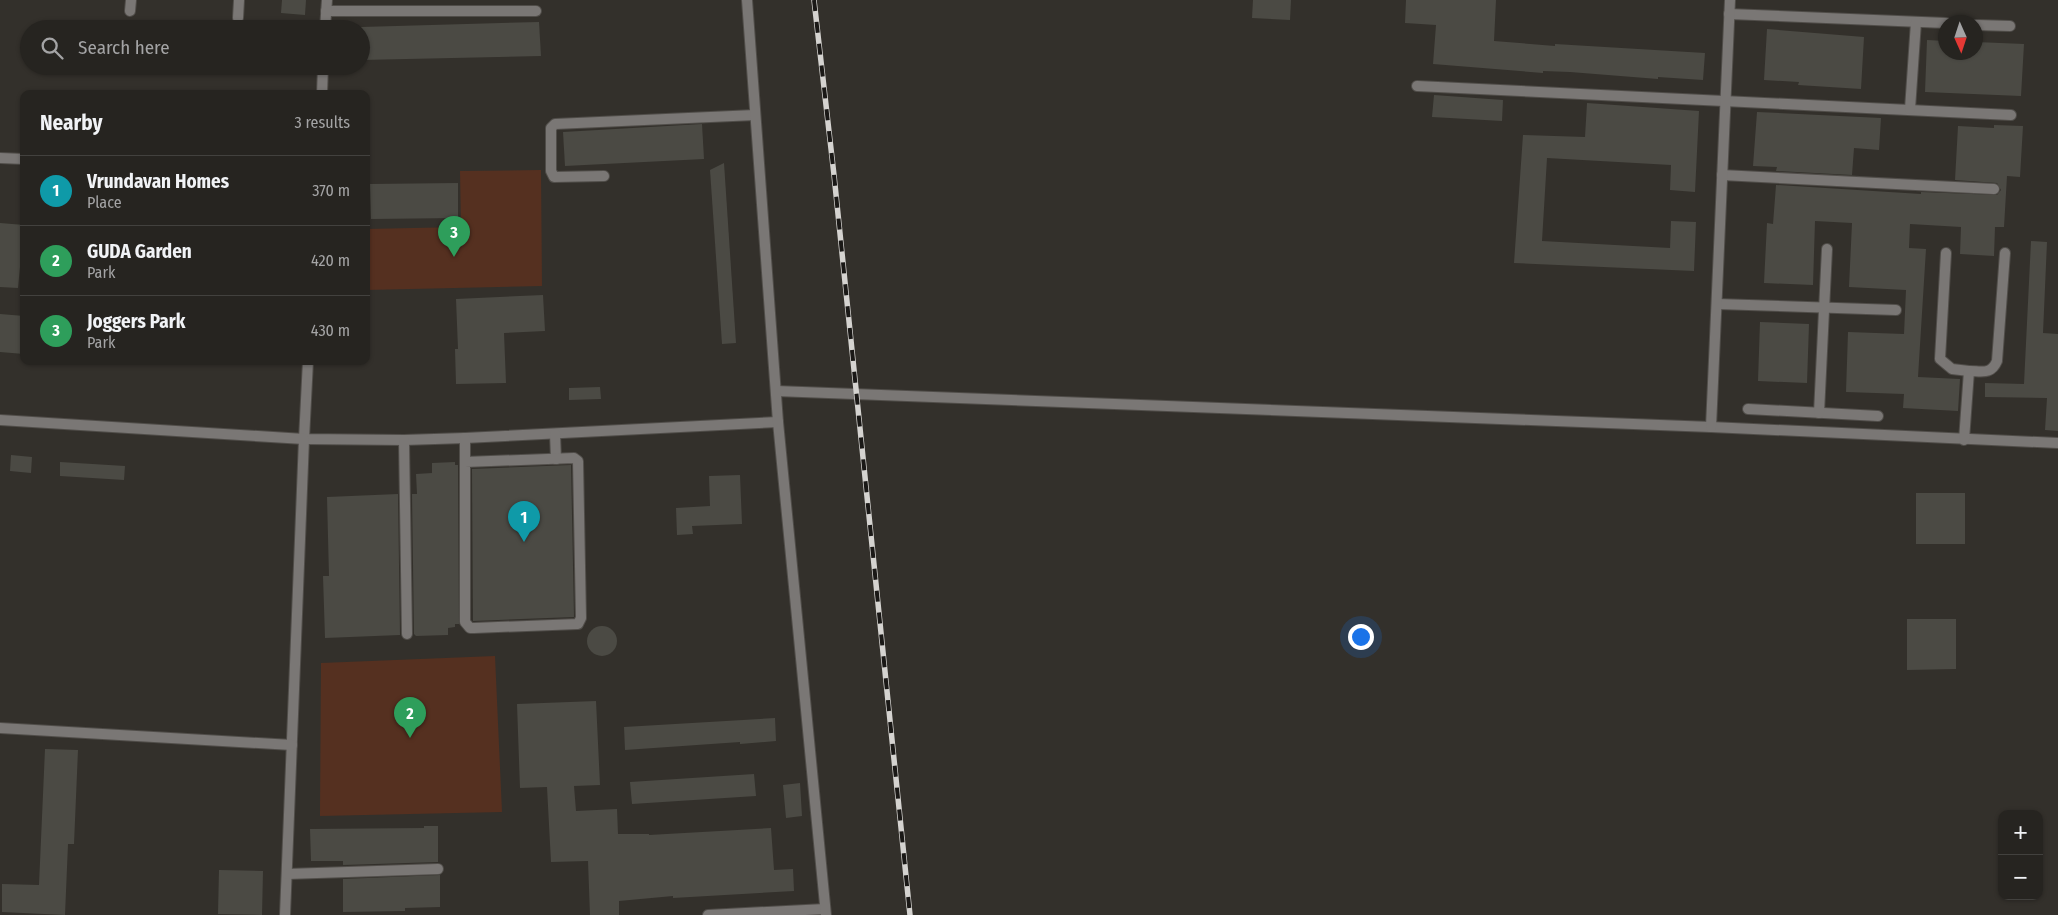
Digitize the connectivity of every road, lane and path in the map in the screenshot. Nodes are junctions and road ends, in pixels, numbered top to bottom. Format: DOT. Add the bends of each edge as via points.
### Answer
graph roads {
  1 [pos="239,0"];
  2 [pos="327,0"];
  3 [pos="747,0"];
  4 [pos="1730,0"];
  5 [pos="326,11"];
  6 [pos="536,11"];
  7 [pos="1729,14"];
  8 [pos="238,18"];
  9 [pos="326,20"];
  10 [pos="1916,22"];
  11 [pos="1938,23"];
  12 [pos="1983,25"];
  13 [pos="2010,26"];
  14 [pos="323,75"];
  15 [pos="1418,86"];
  16 [pos="322,90"];
  17 [pos="1726,102"];
  18 [pos="1910,109"];
  19 [pos="755,115"];
  20 [pos="2011,115"];
  21 [pos="0,158"];
  22 [pos="20,158"];
  23 [pos="1722,175"];
  24 [pos="604,176"];
  25 [pos="1994,189"];
  26 [pos="1827,249"];
  27 [pos="1946,252"];
  28 [pos="2006,253"];
  29 [pos="1717,304"];
  30 [pos="1824,307"];
  31 [pos="1896,310"];
  32 [pos="308,365"];
  33 [pos="1968,371"];
  34 [pos="776,391"];
  35 [pos="1748,409"];
  36 [pos="1819,413"];
  37 [pos="1878,416"];
  38 [pos="0,420"];
  39 [pos="778,422"];
  40 [pos="1711,427"];
  41 [pos="555,434"];
  42 [pos="465,438"];
  43 [pos="304,439"];
  44 [pos="404,440"];
  45 [pos="1964,440"];
  46 [pos="2058,444"];
  47 [pos="556,459"];
  48 [pos="465,462"];
  49 [pos="407,634"];
  50 [pos="0,728"];
  51 [pos="292,745"];
  52 [pos="438,869"];
  53 [pos="287,874"];
  54 [pos="825,912"];
  55 [pos="285,915"];
  56 [pos="708,915"];
  1 -- 8 [label="street"];
  2 -- 5 [label="street"];
  3 -- 19 [label="street"];
  4 -- 7 [label="street"];
  5 -- 6 [label="street"];
  5 -- 9 [label="street"];
  7 -- 10 [label="street"];
  7 -- 17 [label="street"];
  10 -- 11 [label="street"];
  10 -- 18 [label="street"];
  12 -- 13 [label="street"];
  14 -- 16 [label="street"];
  15 -- 17 [label="street"];
  17 -- 18 [label="street"];
  17 -- 23 [label="street"];
  18 -- 20 [label="street"];
  19 -- 24 [label="street" via="555,124 550,128 551,172 554,177"];
  19 -- 34 [label="street"];
  21 -- 22 [label="street"];
  23 -- 25 [label="street"];
  23 -- 29 [label="street"];
  26 -- 30 [label="street"];
  27 -- 33 [label="street" via="1940,359 1952,370"];
  28 -- 33 [label="street" via="1998,361 1987,372"];
  29 -- 30 [label="street"];
  29 -- 40 [label="street"];
  30 -- 31 [label="street"];
  30 -- 36 [label="street"];
  32 -- 43 [label="street"];
  33 -- 45 [label="street"];
  34 -- 39 [label="street"];
  34 -- 40 [label="street"];
  35 -- 36 [label="street"];
  36 -- 37 [label="street"];
  38 -- 43 [label="street"];
  39 -- 41 [label="street"];
  39 -- 54 [label="street"];
  40 -- 45 [label="street"];
  41 -- 42 [label="street"];
  41 -- 47 [label="street"];
  42 -- 44 [label="street"];
  42 -- 48 [label="street"];
  43 -- 44 [label="street"];
  43 -- 51 [label="street"];
  44 -- 49 [label="street"];
  45 -- 46 [label="street"];
  47 -- 48 [label="street"];
  47 -- 48 [label="street" via="574,458 580,465 581,618 573,626 468,626"];
  50 -- 51 [label="street"];
  51 -- 53 [label="street"];
  52 -- 53 [label="street"];
  53 -- 55 [label="street"];
  54 -- 56 [label="street"];
}
